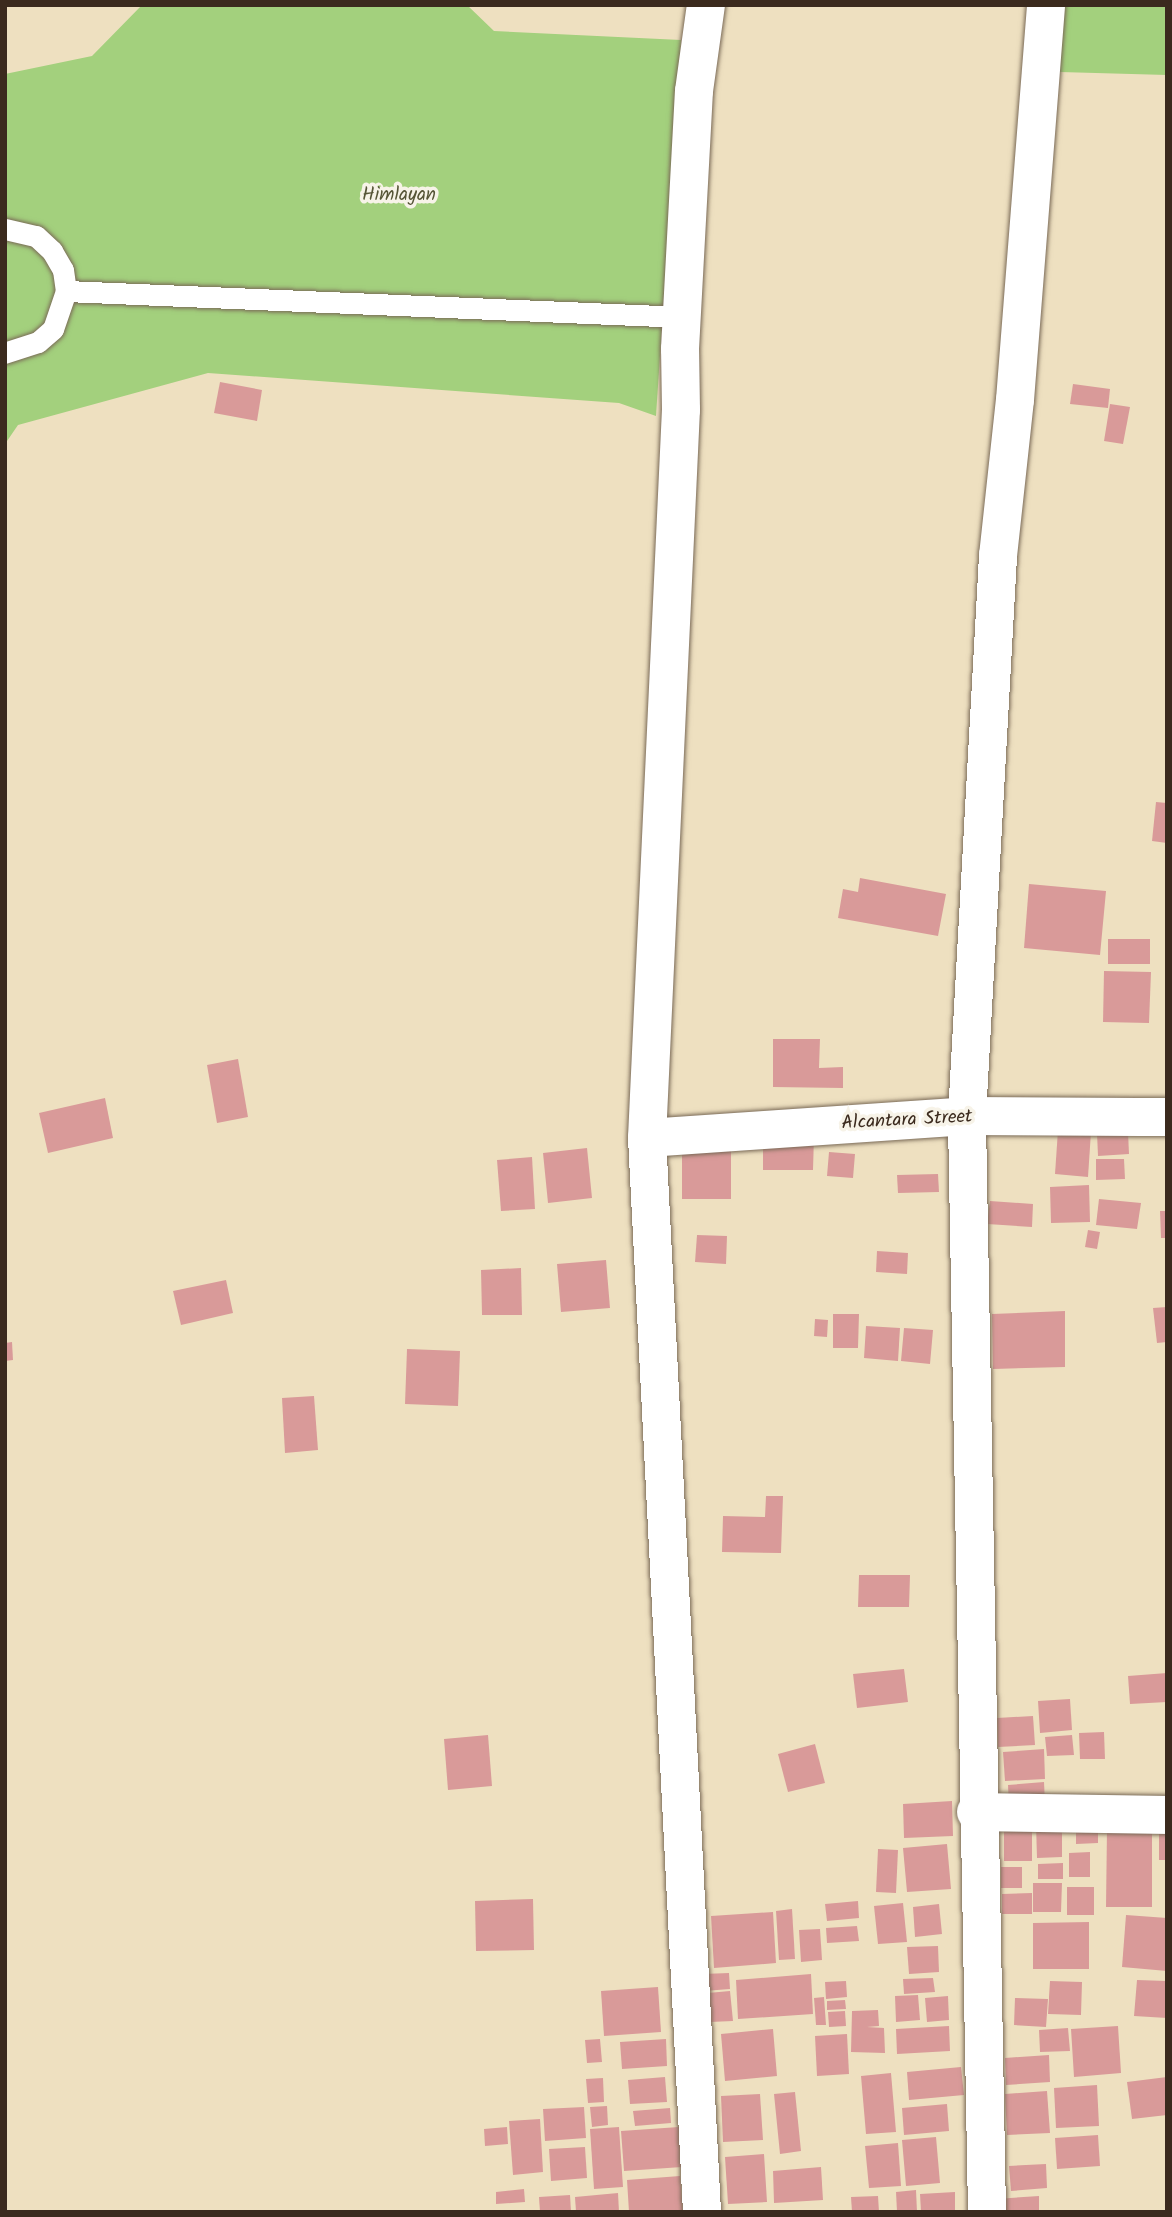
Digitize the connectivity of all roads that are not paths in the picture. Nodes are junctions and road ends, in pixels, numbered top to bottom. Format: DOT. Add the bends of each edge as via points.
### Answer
graph roads {
  1 [pos="706,5"];
  2 [pos="1046,5"];
  3 [pos="5,229"];
  4 [pos="66,291"];
  5 [pos="683,317"];
  6 [pos="5,353"];
  7 [pos="967,1116"];
  8 [pos="1167,1117"];
  9 [pos="647,1138"];
  10 [pos="976,1812"];
  11 [pos="1167,1815"];
  12 [pos="702,2212"];
  13 [pos="987,2212"];
  1 -- 5 [label="street" via="694,91"];
  2 -- 7 [label="street" via="998,556"];
  3 -- 4 [label="lane" via="36,236 52,251 63,270"];
  4 -- 5 [label="lane"];
  4 -- 6 [label="lane" via="53,329 38,342"];
  5 -- 9 [label="street"];
  7 -- 8 [label="street, Alcantara Street"];
  7 -- 9 [label="street, Alcantara Street"];
  7 -- 10 [label="street"];
  9 -- 12 [label="street"];
  10 -- 11 [label="street"];
  10 -- 13 [label="street"];
}
